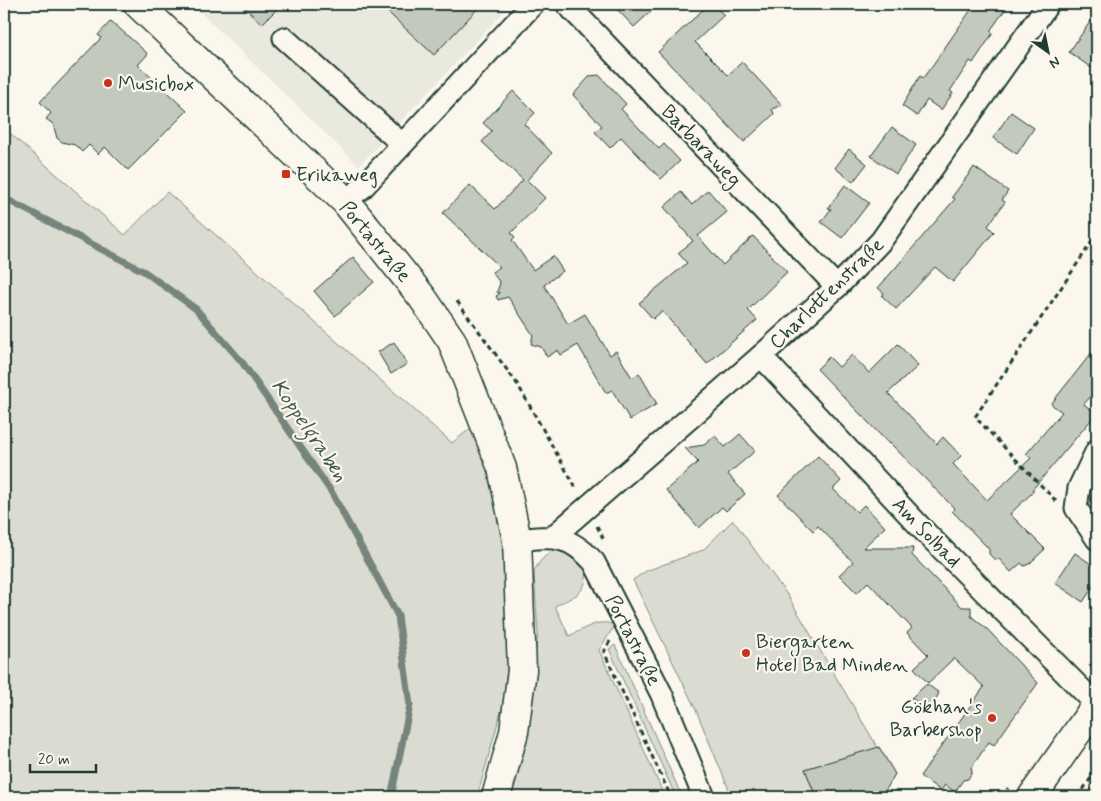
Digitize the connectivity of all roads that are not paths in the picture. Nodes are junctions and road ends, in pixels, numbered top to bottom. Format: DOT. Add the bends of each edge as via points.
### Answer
graph roads {
  1 [pos="532,4"];
  2 [pos="567,4"];
  3 [pos="1048,4"];
  4 [pos="150,8"];
  5 [pos="284,38"];
  6 [pos="402,144"];
  7 [pos="345,201"];
  8 [pos="837,287"];
  9 [pos="761,356"];
  10 [pos="1097,450"];
  11 [pos="554,536"];
  12 [pos="1097,539"];
  13 [pos="518,540"];
  14 [pos="1097,704"];
  15 [pos="1035,795"];
  16 [pos="496,797"];
  17 [pos="704,797"];
  1 -- 6 [label="street"];
  2 -- 8 [label="street, Barbaraweg"];
  3 -- 8 [label="street, Charlottenstraße" via="881,241"];
  4 -- 7 [label="main road, Portastraße"];
  5 -- 6 [label="street"];
  6 -- 7 [label="street" via="362,188"];
  7 -- 13 [label="main road, Portastraße" via="422,297 452,341 502,468"];
  8 -- 9 [label="street, Charlottenstraße"];
  9 -- 11 [label="street, Charlottenstraße"];
  9 -- 14 [label="street, Am Solbad" via="926,533"];
  10 -- 12 [label="street" via="1079,488 1076,508"];
  11 -- 13 [label="street"];
  11 -- 17 [label="street, Portastraße" via="582,549 594,562 661,693"];
  13 -- 16 [label="main road, Portastraße" via="522,670 514,732"];
  14 -- 15 [label="main road"];
}
